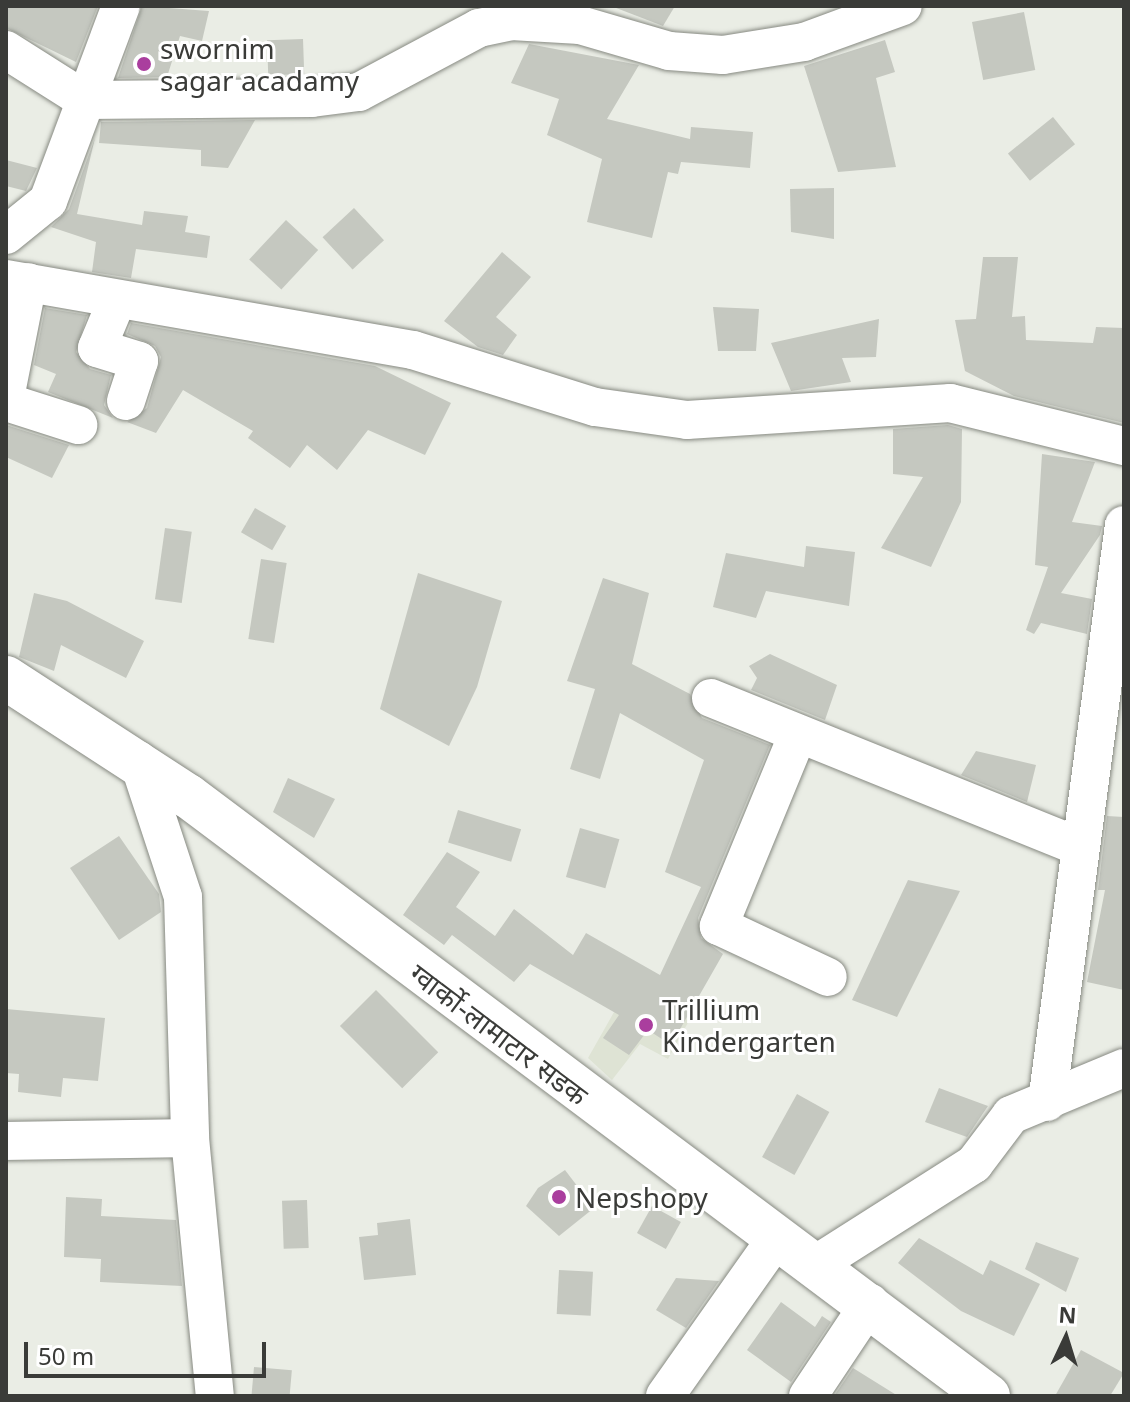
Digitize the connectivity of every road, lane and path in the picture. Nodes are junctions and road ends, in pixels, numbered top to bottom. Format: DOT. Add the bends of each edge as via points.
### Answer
graph roads {
  1 [pos="121,6"];
  2 [pos="900,6"];
  3 [pos="807,24"];
  4 [pos="6,50"];
  5 [pos="85,100"];
  6 [pos="6,235"];
  7 [pos="17,281"];
  8 [pos="117,300"];
  9 [pos="130,392"];
  10 [pos="6,393"];
  11 [pos="6,402"];
  12 [pos="78,425"];
  13 [pos="1124,446"];
  14 [pos="1124,525"];
  15 [pos="6,678"];
  16 [pos="711,698"];
  17 [pos="798,734"];
  18 [pos="138,760"];
  19 [pos="1079,847"];
  20 [pos="828,977"];
  21 [pos="1124,1068"];
  22 [pos="1047,1102"];
  23 [pos="190,1138"];
  24 [pos="6,1141"];
  25 [pos="778,1236"];
  26 [pos="818,1263"];
  27 [pos="870,1303"];
  28 [pos="215,1396"];
  29 [pos="665,1396"];
  30 [pos="808,1396"];
  31 [pos="988,1396"];
  1 -- 5 [label="street"];
  2 -- 3 [label="street"];
  3 -- 5 [label="street" via="723,55 669,51 580,25 511,21 479,28 359,92"];
  4 -- 5 [label="street"];
  5 -- 6 [label="street" via="48,201"];
  7 -- 8 [label="street"];
  7 -- 10 [label="street"];
  8 -- 9 [label="street" via="97,348 139,361"];
  8 -- 13 [label="street" via="413,350 595,407 687,420 950,403"];
  11 -- 12 [label="street"];
  14 -- 19 [label="street"];
  15 -- 18 [label="main road, ग्वार्को-लामाटार सडक"];
  16 -- 17 [label="street"];
  17 -- 19 [label="street"];
  17 -- 20 [label="street" via="719,926"];
  18 -- 23 [label="street" via="183,897"];
  18 -- 25 [label="main road, ग्वार्को-लामाटार सडक" via="563,1084"];
  19 -- 22 [label="street"];
  21 -- 22 [label="street"];
  22 -- 26 [label="street" via="1011,1115 974,1164"];
  23 -- 24 [label="street"];
  23 -- 28 [label="street"];
  25 -- 26 [label="main road, ग्वार्को-लामाटार सडक"];
  25 -- 29 [label="street"];
  26 -- 27 [label="main road, ग्वार्को-लामाटार सडक"];
  27 -- 30 [label="street"];
  27 -- 31 [label="main road, ग्वार्को-लामाटार सडक"];
}
